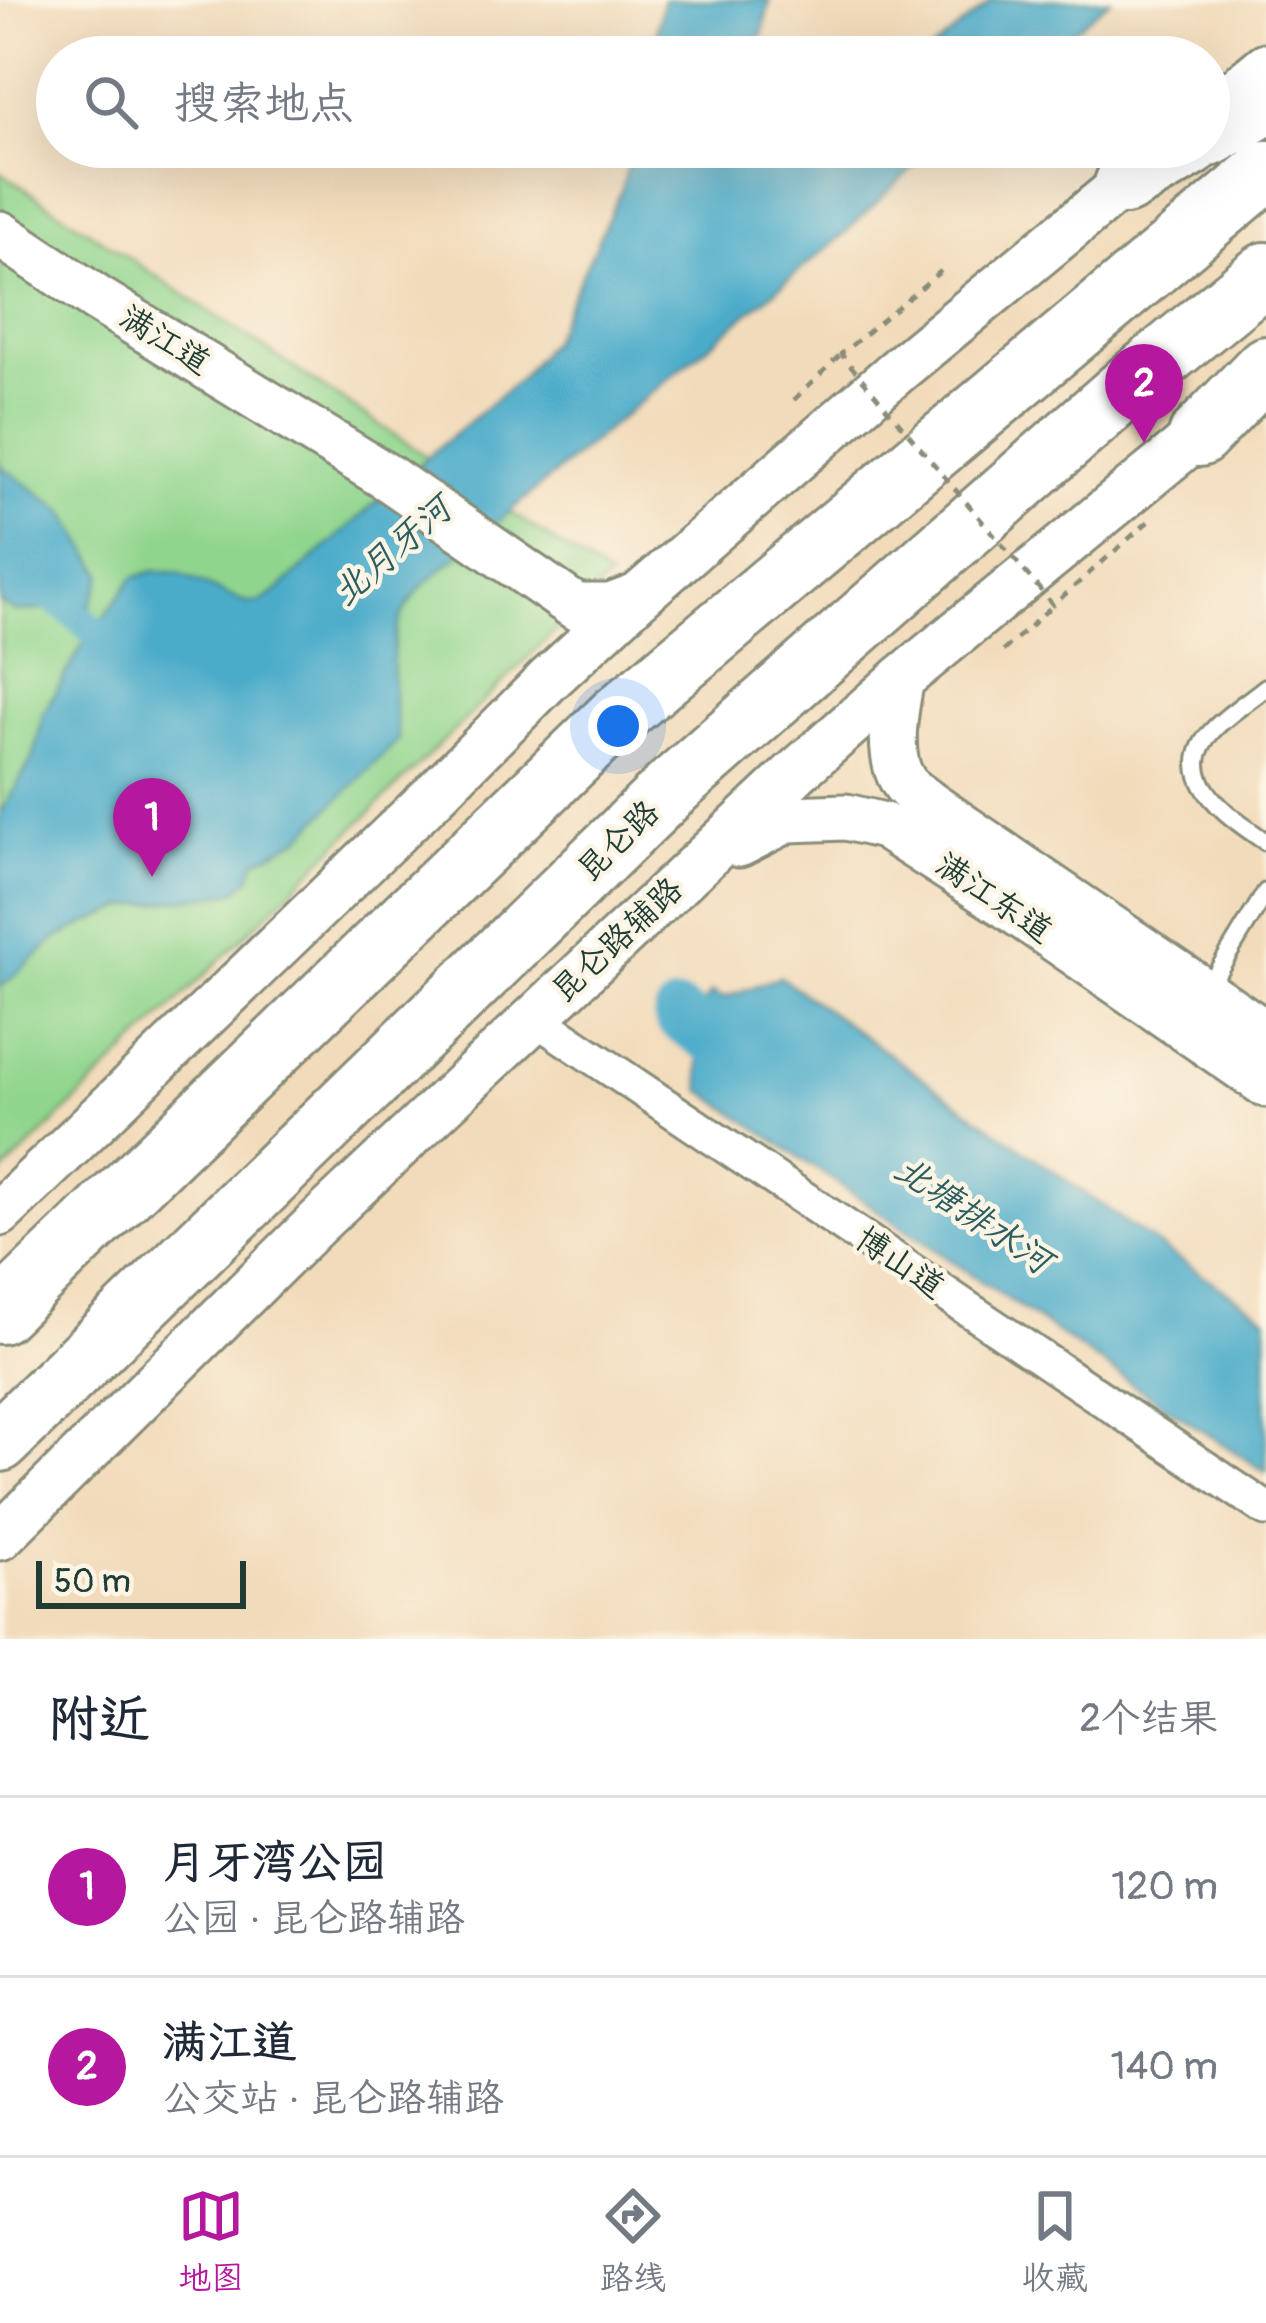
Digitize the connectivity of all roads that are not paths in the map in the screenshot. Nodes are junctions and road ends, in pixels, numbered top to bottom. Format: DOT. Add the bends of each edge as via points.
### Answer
graph roads {
  1 [pos="1266,66"];
  2 [pos="1230,96"];
  3 [pos="1266,104"];
  4 [pos="1230,124"];
  5 [pos="1143,168"];
  6 [pos="1266,171"];
  7 [pos="0,234"];
  8 [pos="0,266"];
  9 [pos="1266,273"];
  10 [pos="1266,367"];
  11 [pos="1266,379"];
  12 [pos="1199,436"];
  13 [pos="380,489"];
  14 [pos="472,553"];
  15 [pos="640,596"];
  16 [pos="901,680"];
  17 [pos="547,681"];
  18 [pos="1266,687"];
  19 [pos="1266,842"];
  20 [pos="698,863"];
  21 [pos="1266,892"];
  22 [pos="1194,1010"];
  23 [pos="535,1018"];
  24 [pos="1266,1034"];
  25 [pos="1266,1084"];
  26 [pos="0,1213"];
  27 [pos="0,1313"];
  28 [pos="0,1441"];
  29 [pos="1266,1509"];
  30 [pos="0,1537"];
  1 -- 2 [label="street"];
  3 -- 4 [label="highway"];
  5 -- 15 [label="street"];
  6 -- 27 [label="highway" via="616,717"];
  7 -- 13 [label="street, 满江道"];
  8 -- 13 [label="street, 满江道"];
  9 -- 28 [label="highway, 昆仑路" via="674,786"];
  10 -- 12 [label="highway"];
  11 -- 12 [label="street, 昆仑路辅路"];
  12 -- 16 [label="street, 昆仑路辅路"];
  13 -- 14 [label="street, 满江道"];
  14 -- 15 [label="street, 满江道" via="576,607"];
  14 -- 17 [label="street, 满江道" via="553,630 559,649"];
  15 -- 17 [label="street"];
  16 -- 20 [label="street, 昆仑路辅路"];
  16 -- 22 [label="street, 满江东道" via="892,722 904,783"];
  17 -- 26 [label="street"];
  18 -- 19 [label="lane" via="1210,732 1197,776 1211,798"];
  20 -- 22 [label="street, 满江东道" via="788,820 846,817 884,826"];
  20 -- 23 [label="street, 昆仑路辅路"];
  21 -- 22 [label="lane"];
  22 -- 24 [label="street, 满江东道"];
  22 -- 25 [label="street, 满江东道"];
  23 -- 29 [label="street, 博山道"];
  23 -- 30 [label="street, 昆仑路辅路"];
}
